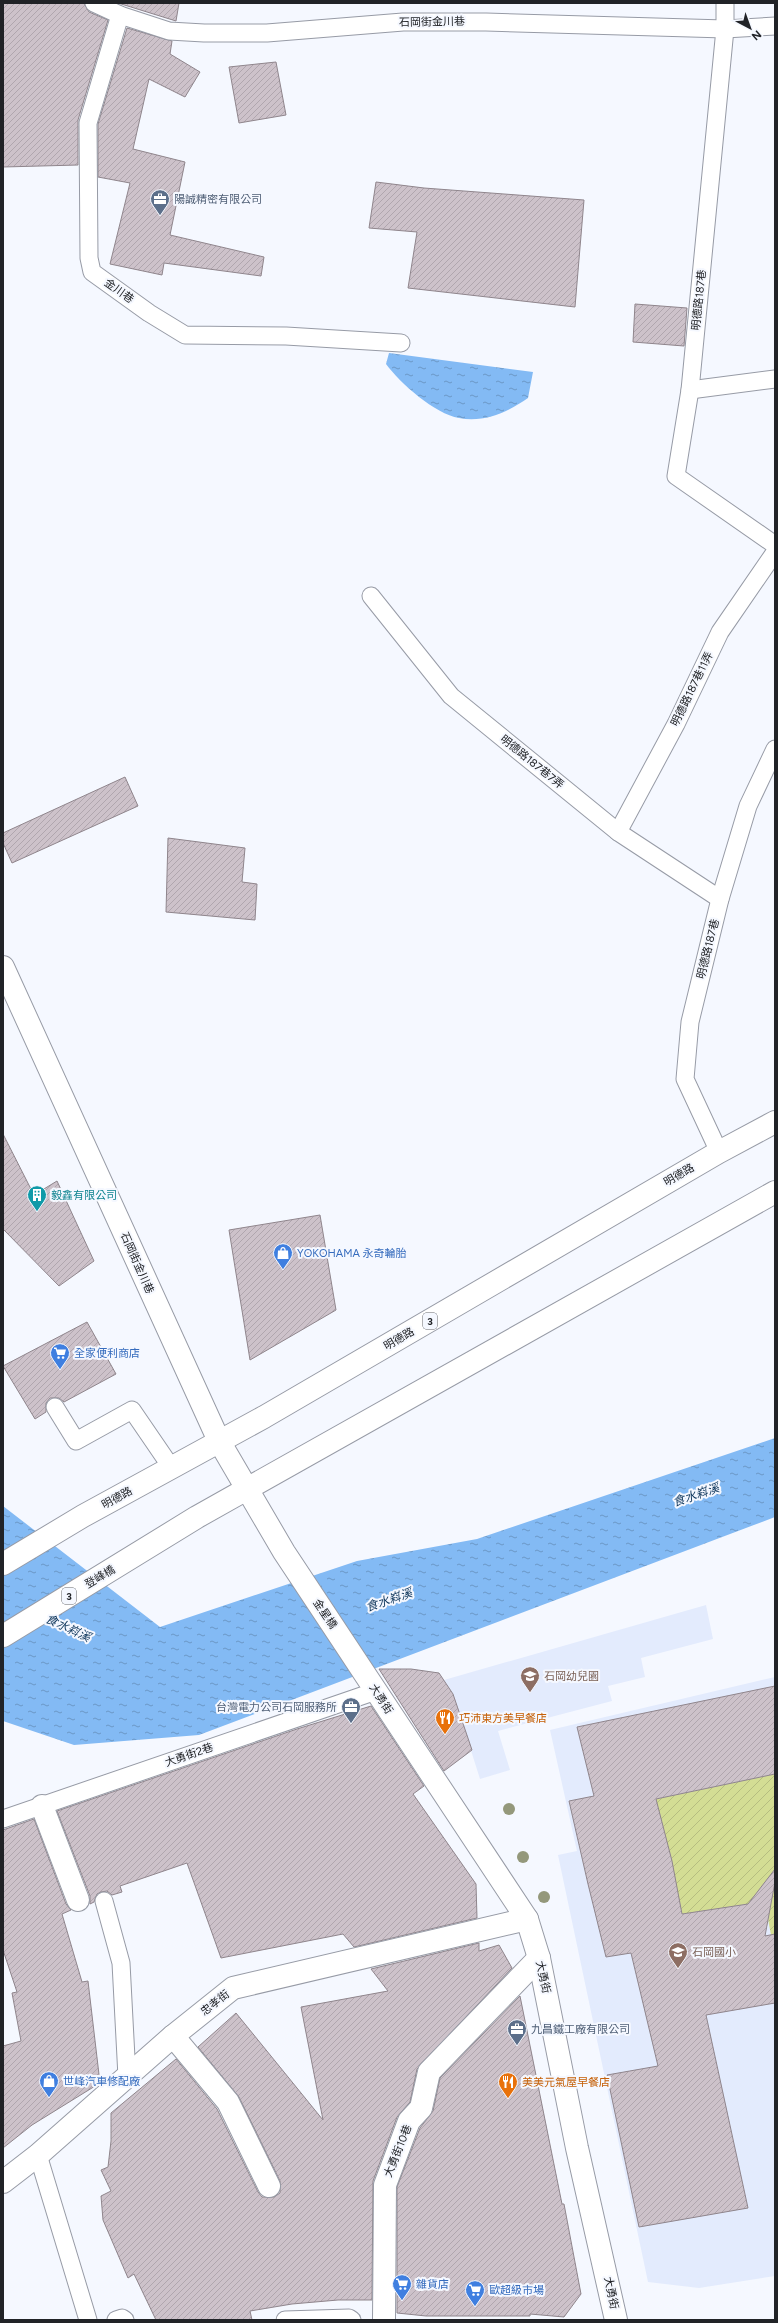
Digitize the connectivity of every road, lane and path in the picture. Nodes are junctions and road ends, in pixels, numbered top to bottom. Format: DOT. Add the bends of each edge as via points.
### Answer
graph roads {
  1 [pos="94,3"];
  2 [pos="725,3"];
  3 [pos="120,15"];
  4 [pos="775,26"];
  5 [pos="725,29"];
  6 [pos="401,343"];
  7 [pos="775,379"];
  8 [pos="690,390"];
  9 [pos="775,545"];
  10 [pos="775,552"];
  11 [pos="371,596"];
  12 [pos="775,749"];
  13 [pos="618,832"];
  14 [pos="720,899"];
  15 [pos="3,967"];
  16 [pos="775,1122"];
  17 [pos="719,1152"];
  18 [pos="775,1192"];
  19 [pos="55,1407"];
  20 [pos="219,1441"];
  21 [pos="172,1467"];
  22 [pos="247,1491"];
  23 [pos="284,1552"];
  24 [pos="3,1564"];
  25 [pos="3,1636"];
  26 [pos="371,1683"];
  27 [pos="42,1806"];
  28 [pos="3,1820"];
  29 [pos="78,1900"];
  30 [pos="104,1900"];
  31 [pos="528,1919"];
  32 [pos="539,1958"];
  33 [pos="173,2036"];
  34 [pos="127,2077"];
  35 [pos="38,2155"];
  36 [pos="3,2182"];
  37 [pos="270,2186"];
  38 [pos="88,2320"];
  39 [pos="116,2320"];
  40 [pos="125,2320"];
  41 [pos="285,2320"];
  42 [pos="352,2320"];
  43 [pos="384,2320"];
  44 [pos="616,2320"];
  1 -- 3 [label="lane, 石岡街金川巷"];
  2 -- 5 [label="lane, 明德路187巷"];
  3 -- 5 [label="lane, 石岡街金川巷" via="169,31 204,33 267,34 403,22"];
  3 -- 6 [label="lane, 金川巷" via="88,123 89,258 92,272 185,335 286,336"];
  4 -- 5 [label="lane, 石岡街金川巷"];
  5 -- 8 [label="lane, 明德路187巷"];
  7 -- 8 [label="lane"];
  8 -- 9 [label="lane, 明德路187巷" via="676,476"];
  10 -- 13 [label="lane, 明德路187巷11弄" via="720,632 676,724"];
  11 -- 13 [label="lane, 明德路187巷7弄" via="451,696"];
  12 -- 14 [label="lane, 明德路187巷" via="748,806"];
  13 -- 14 [label="lane, 明德路187巷7弄"];
  14 -- 17 [label="lane, 明德路187巷" via="690,1022 685,1079"];
  15 -- 20 [label="street, 石岡街金川巷"];
  16 -- 17 [label="street, 明德路 / 3"];
  17 -- 20 [label="street, 明德路 / 3"];
  18 -- 22 [label="street, 3"];
  19 -- 21 [label="lane" via="76,1441 132,1410"];
  20 -- 21 [label="street, 明德路 / 3"];
  20 -- 22 [label="street, 石岡街金川巷"];
  21 -- 24 [label="street, 明德路 / 3"];
  22 -- 23 [label="street, 石岡街金川巷"];
  22 -- 25 [label="street, 登峰橋 / 3" via="197,1517"];
  23 -- 26 [label="street, 金星橋"];
  26 -- 27 [label="lane, 大勇街2巷"];
  26 -- 31 [label="street, 大勇街"];
  27 -- 28 [label="lane, 大勇街2巷"];
  27 -- 29 [label="street"];
  30 -- 34 [label="lane" via="122,1963"];
  31 -- 32 [label="street, 大勇街"];
  31 -- 33 [label="street, 忠孝街" via="233,1988"];
  32 -- 43 [label="street, 大勇街10巷" via="429,2072 421,2108 410,2121 385,2185"];
  32 -- 44 [label="street, 大勇街" via="577,2148"];
  33 -- 34 [label="street, 忠孝街"];
  33 -- 37 [label="street" via="228,2102"];
  34 -- 35 [label="street, 忠孝街"];
  35 -- 36 [label="street, 忠孝街"];
  35 -- 38 [label="lane"];
  39 -- 40 [label="lane"];
  41 -- 42 [label="lane"];
}
